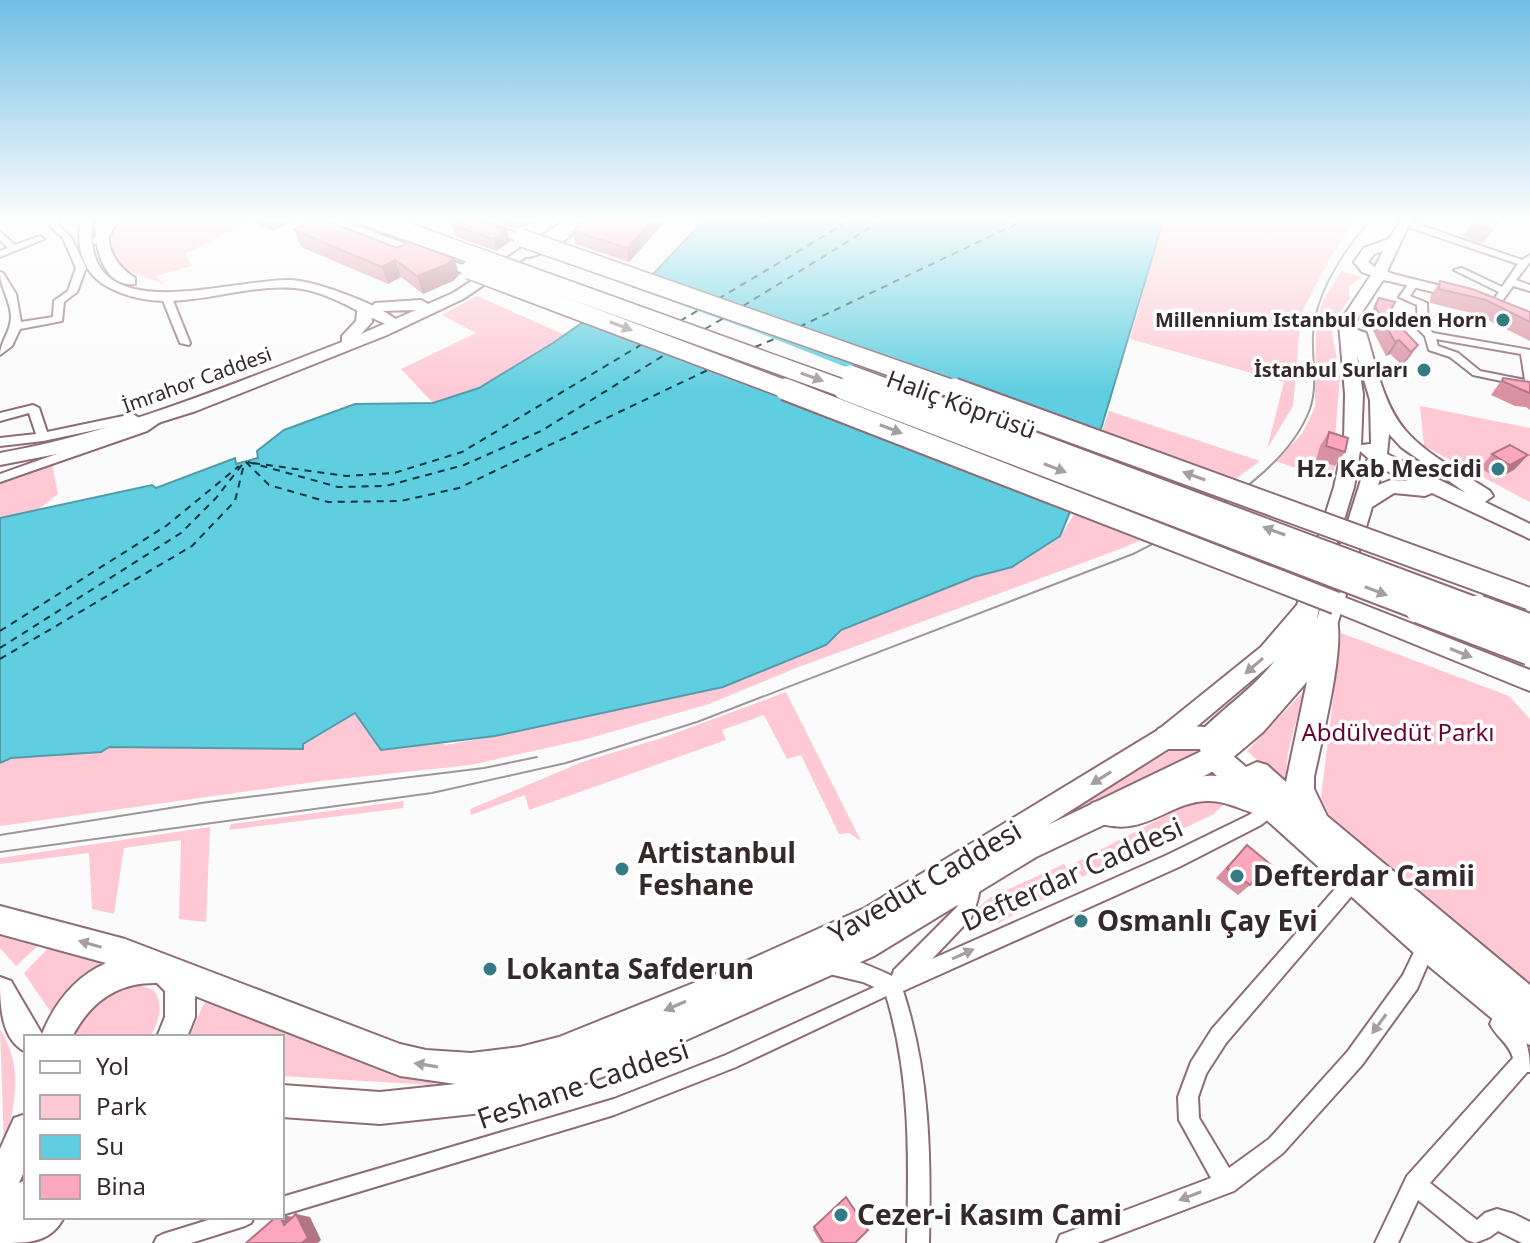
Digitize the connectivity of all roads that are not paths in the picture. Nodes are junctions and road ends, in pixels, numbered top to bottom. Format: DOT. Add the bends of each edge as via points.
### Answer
graph roads {
  1 [pos="1,276"];
  2 [pos="81,276"];
  3 [pos="101,276"];
  4 [pos="123,276"];
  5 [pos="476,276"];
  6 [pos="484,276"];
  7 [pos="486,276"];
  8 [pos="536,276"];
  9 [pos="575,276"];
  10 [pos="614,276"];
  11 [pos="1383,276"];
  12 [pos="1383,276"];
  13 [pos="1387,276"];
  14 [pos="1472,276"];
  15 [pos="1515,276"];
  16 [pos="1511,282"];
  17 [pos="1413,284"];
  18 [pos="1530,288"];
  19 [pos="1504,291"];
  20 [pos="12,297"];
  21 [pos="167,298"];
  22 [pos="0,299"];
  23 [pos="421,305"];
  24 [pos="380,306"];
  25 [pos="363,309"];
  26 [pos="1500,309"];
  27 [pos="398,320"];
  28 [pos="16,330"];
  29 [pos="0,334"];
  30 [pos="1430,335"];
  31 [pos="348,339"];
  32 [pos="185,343"];
  33 [pos="0,352"];
  34 [pos="1529,363"];
  35 [pos="1351,365"];
  36 [pos="1530,382"];
  37 [pos="1379,400"];
  38 [pos="164,416"];
  39 [pos="0,417"];
  40 [pos="133,418"];
  41 [pos="43,437"];
  42 [pos="0,442"];
  43 [pos="0,450"];
  44 [pos="74,451"];
  45 [pos="1378,457"];
  46 [pos="0,459"];
  47 [pos="1348,465"];
  48 [pos="0,467"];
  49 [pos="0,478"];
  50 [pos="1363,503"];
  51 [pos="1497,506"];
  52 [pos="1530,522"];
  53 [pos="1530,532"];
  54 [pos="1530,599"];
  55 [pos="1317,616"];
  56 [pos="1530,628"];
  57 [pos="1530,651"];
  58 [pos="1530,681"];
  59 [pos="1167,737"];
  60 [pos="1217,748"];
  61 [pos="1272,807"];
  62 [pos="1102,812"];
  63 [pos="1328,832"];
  64 [pos="1355,879"];
  65 [pos="972,881"];
  66 [pos="1385,906"];
  67 [pos="0,920"];
  68 [pos="1421,959"];
  69 [pos="824,963"];
  70 [pos="164,968"];
  71 [pos="892,986"];
  72 [pos="0,992"];
  73 [pos="1530,1005"];
  74 [pos="1530,1028"];
  75 [pos="27,1035"];
  76 [pos="57,1035"];
  77 [pos="173,1035"];
  78 [pos="1526,1062"];
  79 [pos="284,1101"];
  80 [pos="24,1134"];
  81 [pos="1226,1183"];
  82 [pos="1415,1184"];
  83 [pos="0,1186"];
  84 [pos="24,1199"];
  85 [pos="284,1205"];
  86 [pos="44,1219"];
  87 [pos="239,1219"];
  88 [pos="0,1228"];
  89 [pos="1530,1235"];
  90 [pos="13,1243"];
  91 [pos="163,1243"];
  92 [pos="918,1243"];
  93 [pos="1068,1243"];
  94 [pos="1386,1243"];
  1 -- 20 [label="street"];
  2 -- 28 [label="street" via="59,301 58,319"];
  3 -- 21 [label="main road" via="119,288"];
  4 -- 24 [label="main road" via="150,288 201,290 298,277 329,283"];
  5 -- 23 [label="main road"];
  6 -- 27 [label="main road" via="458,296"];
  7 -- 58 [label="highway, one-way, bridge"];
  8 -- 57 [label="highway, Haliç Köprüsü, one-way, bridge"];
  56 -- 9 [label="highway, Haliç Köprüsü, one-way, bridge"];
  54 -- 10 [label="highway, one-way, bridge" via="996,404"];
  11 -- 35 [label="main road" via="1347,323"];
  12 -- 37 [label="main road" via="1358,332"];
  13 -- 17 [label="street"];
  14 -- 19 [label="street"];
  15 -- 16 [label="street"];
  16 -- 18 [label="street"];
  16 -- 19 [label="street"];
  17 -- 26 [label="street"];
  17 -- 30 [label="street" via="1404,297 1422,303 1423,329"];
  19 -- 26 [label="street"];
  20 -- 22 [label="street"];
  20 -- 28 [label="street"];
  21 -- 25 [label="main road" via="295,284 318,288"];
  21 -- 32 [label="street"];
  23 -- 24 [label="main road"];
  23 -- 27 [label="main road"];
  24 -- 27 [label="main road"];
  25 -- 27 [label="main road"];
  25 -- 31 [label="main road" via="364,322"];
  27 -- 31 [label="main road, İmrahor Caddesi"];
  27 -- 38 [label="main road, İmrahor Caddesi" via="398,332 306,370"];
  28 -- 29 [label="street"];
  28 -- 33 [label="street"];
  30 -- 34 [label="street" via="1526,352"];
  30 -- 36 [label="street" via="1433,348 1454,355 1477,373"];
  31 -- 40 [label="main road, İmrahor Caddesi"];
  34 -- 36 [label="street"];
  35 -- 45 [label="main road" via="1366,396 1366,444"];
  35 -- 47 [label="main road, Yavedut Caddesi" via="1353,436"];
  37 -- 45 [label="main road, Yavedut Caddesi"];
  37 -- 51 [label="main road" via="1407,443"];
  38 -- 44 [label="street"];
  38 -- 46 [label="main road, İmrahor Caddesi" via="56,449"];
  39 -- 41 [label="street" via="33,408"];
  40 -- 41 [label="street"];
  40 -- 43 [label="main road, İmrahor Caddesi"];
  41 -- 42 [label="street"];
  44 -- 48 [label="street"];
  44 -- 49 [label="street"];
  45 -- 47 [label="main road"];
  45 -- 50 [label="main road, Yavedut Caddesi"];
  45 -- 51 [label="main road" via="1408,461"];
  45 -- 53 [label="main road"];
  47 -- 55 [label="main road, Yavedut Caddesi"];
  50 -- 53 [label="main road" via="1391,486 1416,486"];
  50 -- 55 [label="main road, Yavedut Caddesi"];
  51 -- 52 [label="main road"];
  55 -- 59 [label="main road, Yavedut Caddesi, one-way"];
  55 -- 60 [label="highway"];
  55 -- 63 [label="highway" via="1326,648 1300,777 1305,800"];
  59 -- 60 [label="highway"];
  59 -- 70 [label="main road, Yavedut Caddesi, one-way" via="864,923 579,1046 520,1063 448,1069 400,1060"];
  60 -- 61 [label="highway"];
  60 -- 62 [label="main road, Yavedut Caddesi" via="1179,777"];
  60 -- 63 [label="highway"];
  61 -- 62 [label="highway" via="1206,788 1146,811"];
  61 -- 64 [label="highway"];
  71 -- 61 [label="street, Defterdar Caddesi, one-way" via="1182,856"];
  62 -- 65 [label="main road, Yavedut Caddesi"];
  63 -- 73 [label="highway"];
  64 -- 66 [label="highway"];
  64 -- 81 [label="street" via="1219,1036 1198,1069 1188,1097 1189,1120"];
  65 -- 69 [label="main road, Yavedut Caddesi" via="875,941"];
  65 -- 71 [label="street" via="965,912"];
  66 -- 68 [label="street" via="1397,935"];
  66 -- 74 [label="highway"];
  70 -- 67 [label="main road, Yavedut Caddesi, one-way"];
  68 -- 78 [label="street" via="1513,1034"];
  68 -- 81 [label="street, one-way" via="1355,1058 1276,1146"];
  69 -- 71 [label="street"];
  69 -- 79 [label="main road, Yavedut Caddesi" via="608,1059 513,1092 380,1108"];
  70 -- 76 [label="main road" via="133,967 97,984 80,997"];
  70 -- 77 [label="main road" via="180,986 180,1017"];
  71 -- 85 [label="street, Feshane Caddesi" via="730,1061 614,1107"];
  71 -- 92 [label="street" via="914,1060"];
  72 -- 75 [label="main road"];
  78 -- 82 [label="street"];
  80 -- 83 [label="main road"];
  81 -- 93 [label="street, one-way"];
  82 -- 89 [label="street" via="1475,1232 1501,1219"];
  82 -- 94 [label="street"];
  84 -- 88 [label="main road"];
  86 -- 90 [label="main road"];
  87 -- 91 [label="street"];
}
